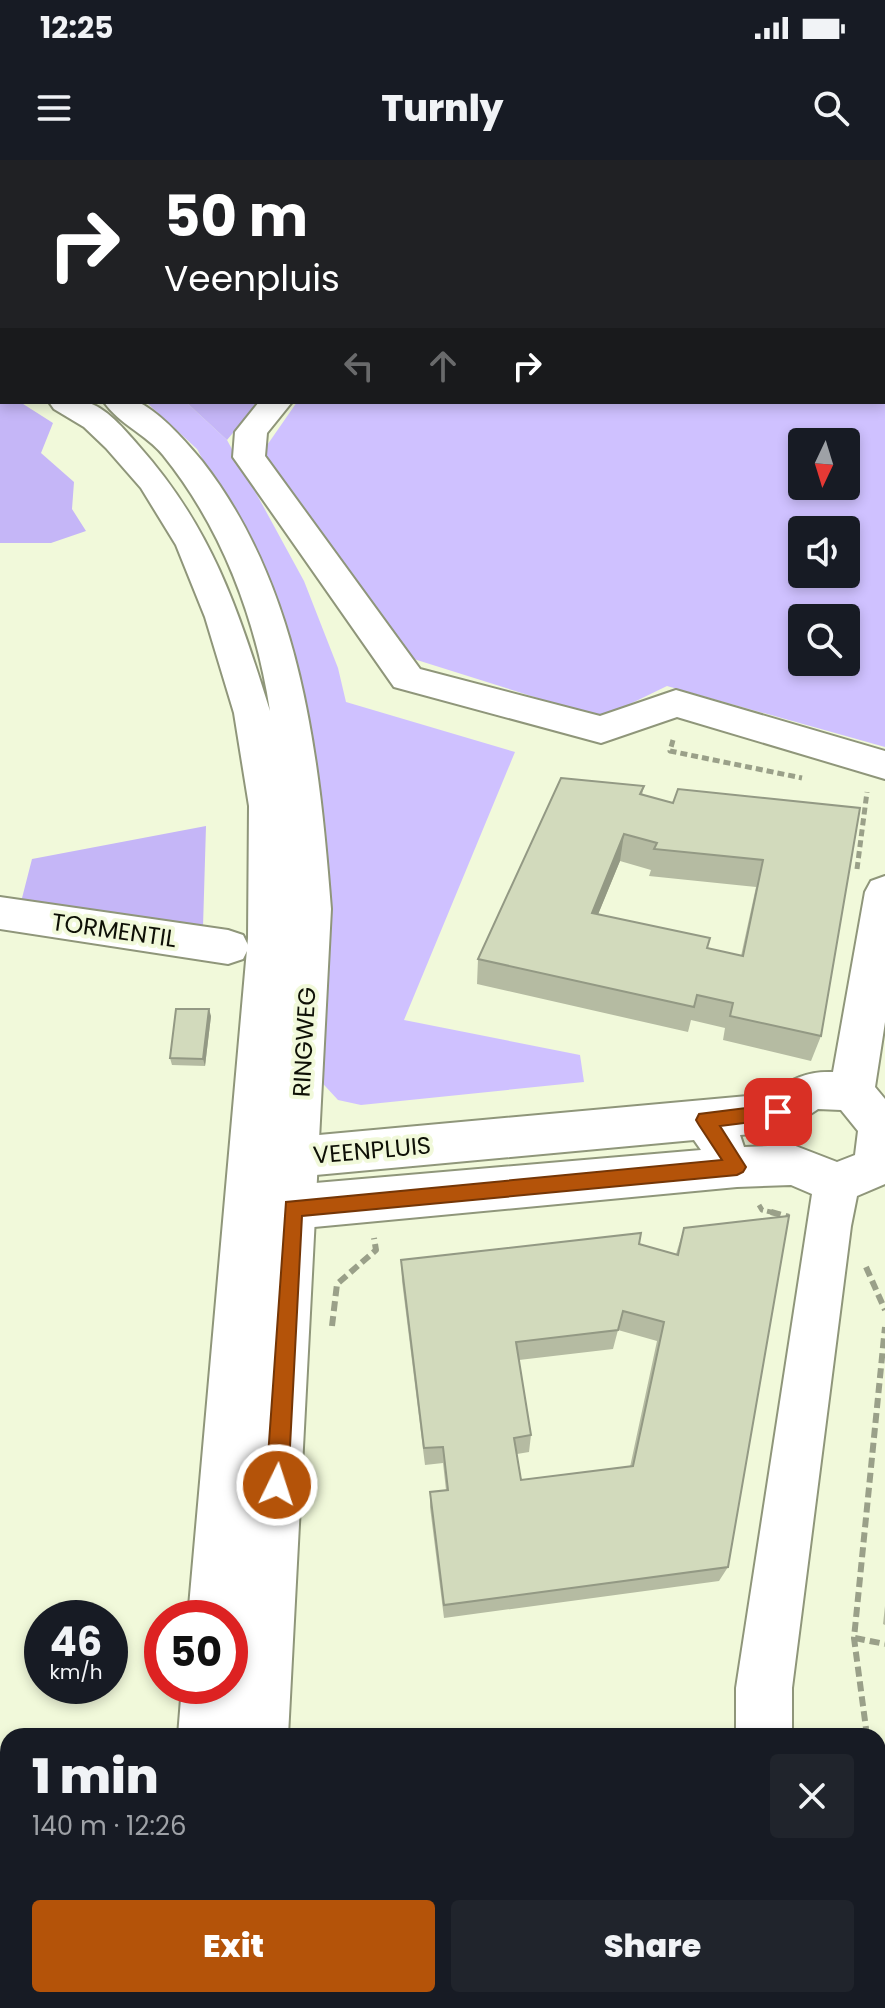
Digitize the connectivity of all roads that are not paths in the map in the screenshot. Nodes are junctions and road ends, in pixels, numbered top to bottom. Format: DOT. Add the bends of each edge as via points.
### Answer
graph roads {
  1 [pos="68,404"];
  2 [pos="123,404"];
  3 [pos="274,404"];
  4 [pos="885,765"];
  5 [pos="885,892"];
  6 [pos="0,913"];
  7 [pos="228,947"];
  8 [pos="852,1092"];
  9 [pos="706,1120"];
  10 [pos="297,1157"];
  11 [pos="737,1167"];
  12 [pos="837,1183"];
  13 [pos="272,1198"];
  14 [pos="217,1600"];
  15 [pos="209,1704"];
  16 [pos="207,1728"];
  17 [pos="260,1728"];
  18 [pos="764,1728"];
  1 -- 13 [label="main road, RINGWEG" via="117,441 174,513 210,582 252,713 268,806"];
  2 -- 10 [label="main road, RINGWEG" via="161,431 180,453 234,539 263,611 290,711 311,909"];
  3 -- 4 [label="main road" via="251,432 249,457 407,678 601,730 676,703"];
  5 -- 8 [label="main road"];
  6 -- 7 [label="main road, TORMENTIL"];
  8 -- 9 [label="main road, VEENPLUIS" via="811,1090 778,1112"];
  8 -- 12 [label="main road" via="881,1126 876,1167"];
  9 -- 10 [label="main road, VEENPLUIS"];
  9 -- 11 [label="main road"];
  10 -- 13 [label="main road, VEENPLUIS"];
  11 -- 12 [label="main road, VEENPLUIS" via="793,1165"];
  11 -- 13 [label="main road, VEENPLUIS" via="370,1201"];
  12 -- 18 [label="main road" via="764,1688"];
  13 -- 14 [label="main road, RINGWEG"];
  13 -- 17 [label="main road, RINGWEG"];
  15 -- 16 [label="main road"];
}
